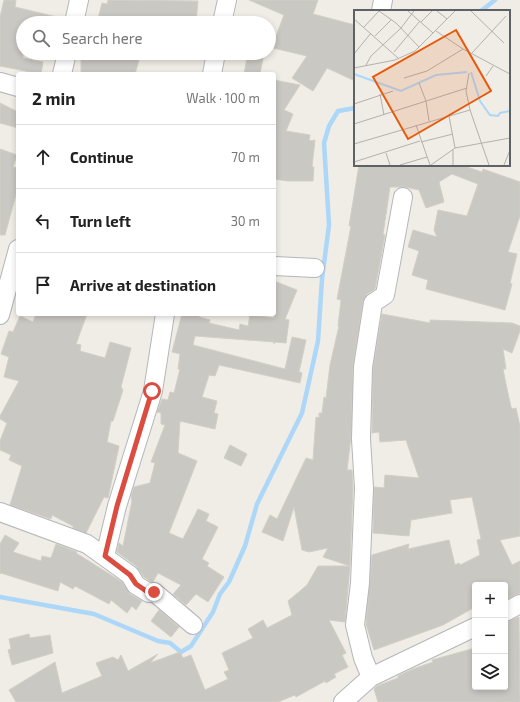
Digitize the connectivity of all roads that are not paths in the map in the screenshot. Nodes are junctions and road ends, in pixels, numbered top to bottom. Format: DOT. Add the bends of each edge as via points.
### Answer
graph roads {
  1 [pos="79,0"];
  2 [pos="227,0"];
  3 [pos="383,0"];
  4 [pos="381,10"];
  5 [pos="76,16"];
  6 [pos="224,16"];
  7 [pos="65,60"];
  8 [pos="215,60"];
  9 [pos="62,72"];
  10 [pos="212,72"];
  11 [pos="0,82"];
  12 [pos="16,86"];
  13 [pos="403,197"];
  14 [pos="16,256"];
  15 [pos="276,266"];
  16 [pos="315,268"];
  17 [pos="0,315"];
  18 [pos="165,316"];
  19 [pos="0,512"];
  20 [pos="105,556"];
  21 [pos="520,604"];
  22 [pos="508,610"];
  23 [pos="193,625"];
  24 [pos="472,628"];
  25 [pos="371,677"];
  26 [pos="343,702"];
  1 -- 5 [label="street"];
  2 -- 6 [label="street"];
  3 -- 4 [label="street"];
  7 -- 9 [label="street"];
  8 -- 10 [label="street"];
  11 -- 12 [label="street"];
  13 -- 25 [label="street" via="385,295 373,303 363,367 361,439 364,488 360,582 355,625 363,658"];
  14 -- 17 [label="street"];
  15 -- 16 [label="street"];
  18 -- 20 [label="street" via="152,391 117,506"];
  19 -- 20 [label="street" via="87,544"];
  20 -- 23 [label="street" via="130,575 136,584 149,593 154,592"];
  21 -- 22 [label="street"];
  24 -- 25 [label="street"];
  25 -- 26 [label="street"];
}
